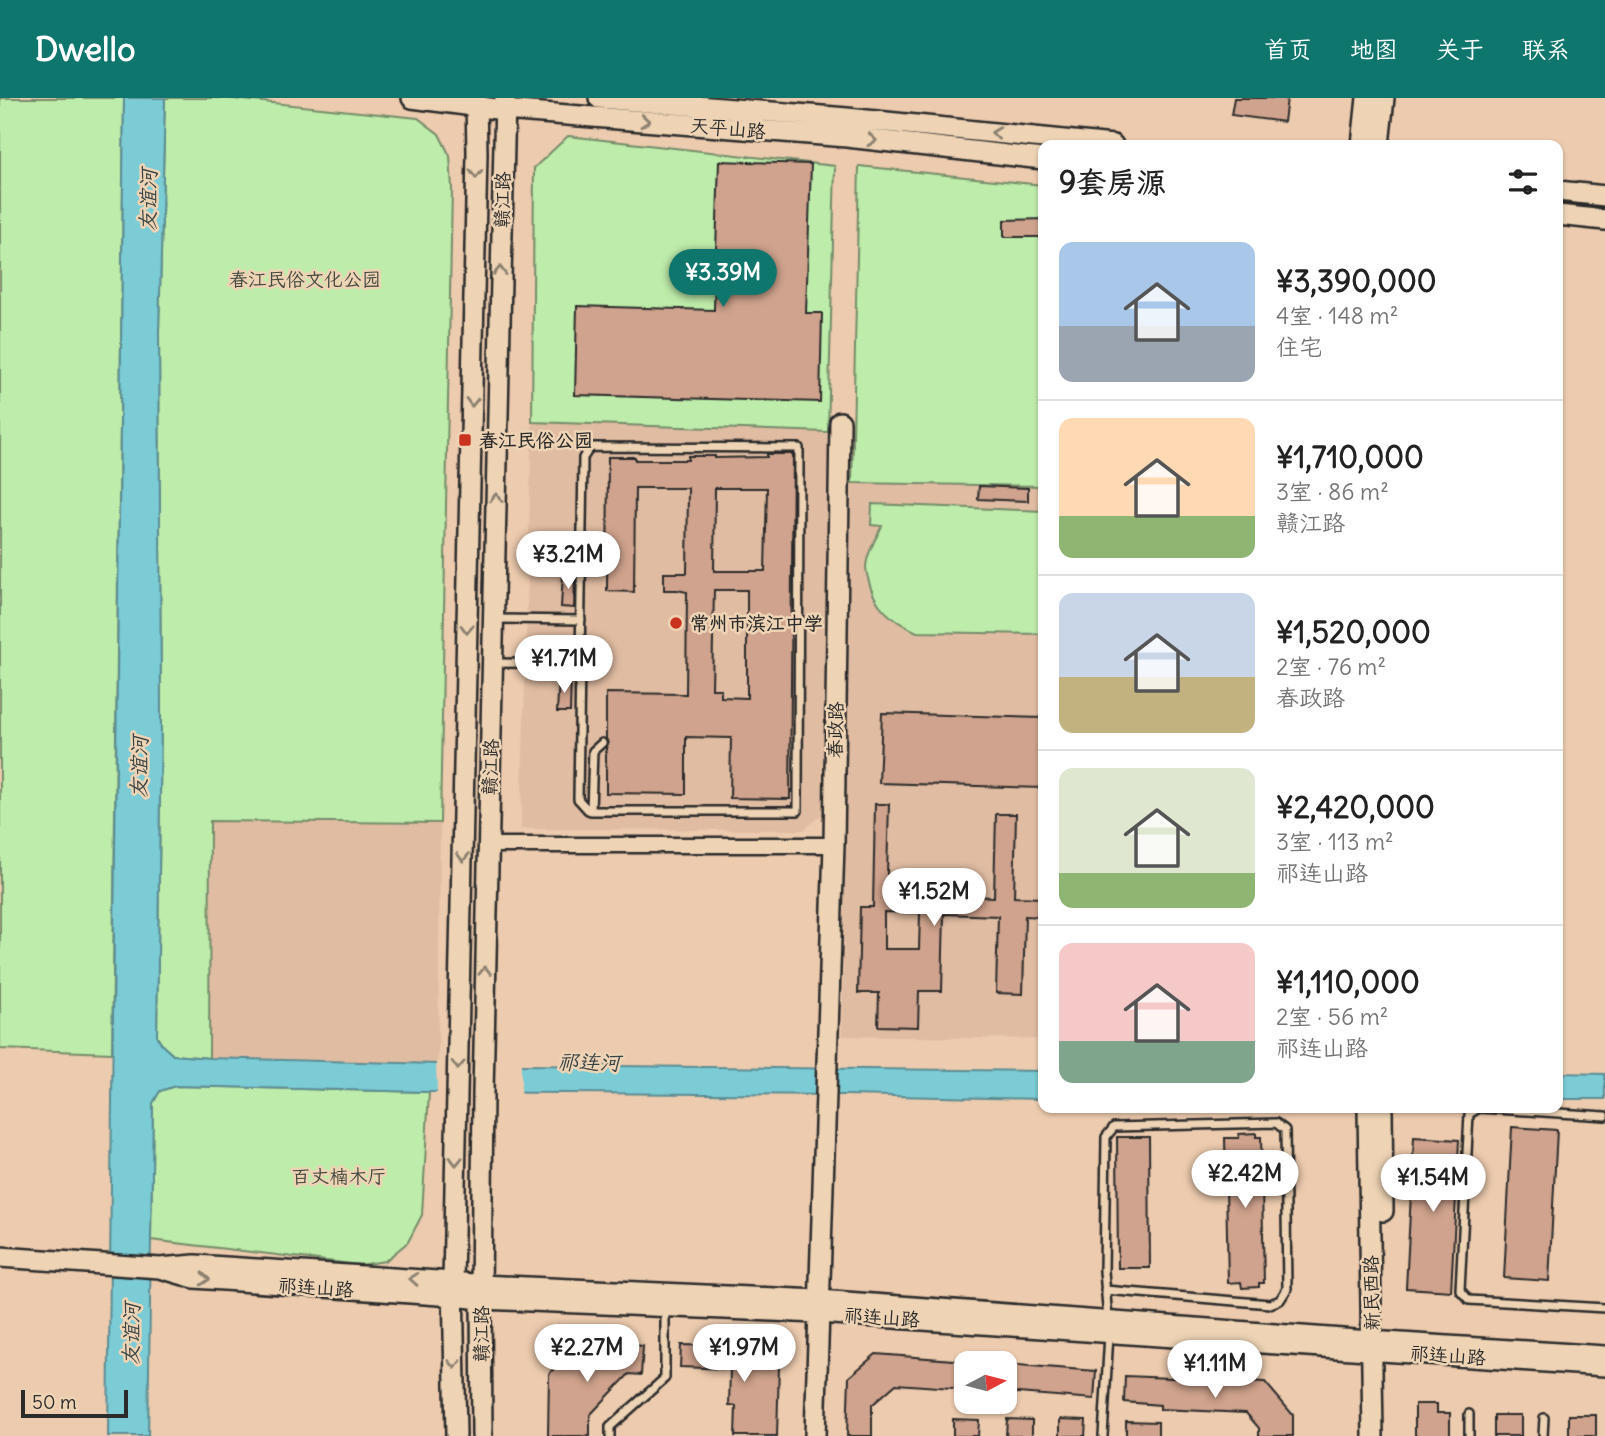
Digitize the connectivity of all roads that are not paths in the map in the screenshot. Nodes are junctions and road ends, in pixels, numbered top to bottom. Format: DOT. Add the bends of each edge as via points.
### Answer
graph roads {
  1 [pos="412,98"];
  2 [pos="599,98"];
  3 [pos="1367,98"];
  4 [pos="1384,98"];
  5 [pos="476,102"];
  6 [pos="504,104"];
  7 [pos="1064,140"];
  8 [pos="1363,140"];
  9 [pos="1380,140"];
  10 [pos="1038,158"];
  11 [pos="1563,192"];
  12 [pos="1605,196"];
  13 [pos="1563,216"];
  14 [pos="1605,220"];
  15 [pos="840,422"];
  16 [pos="494,619"];
  17 [pos="581,620"];
  18 [pos="493,663"];
  19 [pos="580,664"];
  20 [pos="602,743"];
  21 [pos="591,811"];
  22 [pos="487,845"];
  23 [pos="834,845"];
  24 [pos="1375,1113"];
  25 [pos="1471,1113"];
  26 [pos="1563,1113"];
  27 [pos="1605,1115"];
  28 [pos="0,1257"];
  29 [pos="454,1289"];
  30 [pos="1105,1290"];
  31 [pos="481,1292"];
  32 [pos="665,1306"];
  33 [pos="818,1307"];
  34 [pos="1605,1308"];
  35 [pos="1109,1327"];
  36 [pos="1378,1346"];
  37 [pos="1605,1356"];
  38 [pos="1605,1366"];
  39 [pos="1469,1414"];
  40 [pos="1544,1418"];
  41 [pos="456,1436"];
  42 [pos="482,1436"];
  43 [pos="610,1436"];
  44 [pos="815,1436"];
  45 [pos="1103,1436"];
  46 [pos="1373,1436"];
  47 [pos="1385,1436"];
  48 [pos="1469,1436"];
  49 [pos="1544,1436"];
  1 -- 5 [label="street, 天平山路"];
  7 -- 2 [label="street, 天平山路, one-way"];
  3 -- 8 [label="street"];
  4 -- 9 [label="street"];
  5 -- 6 [label="street, 天平山路"];
  5 -- 29 [label="street, 赣江路, one-way"];
  6 -- 10 [label="street, 天平山路, one-way"];
  16 -- 6 [label="street, 赣江路, one-way"];
  11 -- 12 [label="street"];
  13 -- 14 [label="street"];
  15 -- 23 [label="street, 春政路"];
  16 -- 17 [label="lane"];
  16 -- 18 [label="street, 赣江路"];
  17 -- 19 [label="lane"];
  17 -- 21 [label="lane" via="583,458 590,447 799,448 798,811"];
  18 -- 19 [label="lane"];
  18 -- 22 [label="street, 赣江路"];
  19 -- 21 [label="lane" via="578,799"];
  20 -- 21 [label="lane" via="593,751"];
  22 -- 23 [label="street"];
  31 -- 22 [label="street, 赣江路, one-way"];
  23 -- 33 [label="street, 春政路"];
  24 -- 36 [label="street, 新民西路"];
  25 -- 34 [label="lane" via="1460,1290 1469,1300"];
  26 -- 27 [label="lane"];
  28 -- 29 [label="street, 祁连山路" via="160,1268 195,1265"];
  29 -- 31 [label="street, 祁连山路"];
  29 -- 41 [label="street, 赣江路, one-way"];
  30 -- 30 [label="lane" via="1270,1304 1280,1300 1287,1289 1285,1130 1276,1123 1114,1127 1106,1137"];
  30 -- 35 [label="lane"];
  31 -- 32 [label="street, 祁连山路"];
  31 -- 33 [label="street, 祁连山路"];
  31 -- 42 [label="street, 赣江路"];
  32 -- 33 [label="street, 祁连山路"];
  32 -- 43 [label="lane" via="665,1378 610,1427"];
  33 -- 35 [label="street, 祁连山路"];
  33 -- 44 [label="street"];
  35 -- 36 [label="street, 祁连山路"];
  35 -- 45 [label="lane"];
  36 -- 37 [label="street, 祁连山路"];
  36 -- 38 [label="street, 祁连山路"];
  36 -- 46 [label="street, 新民西路"];
  36 -- 47 [label="street, 新民西路"];
  39 -- 48 [label="lane"];
  40 -- 49 [label="lane"];
}
